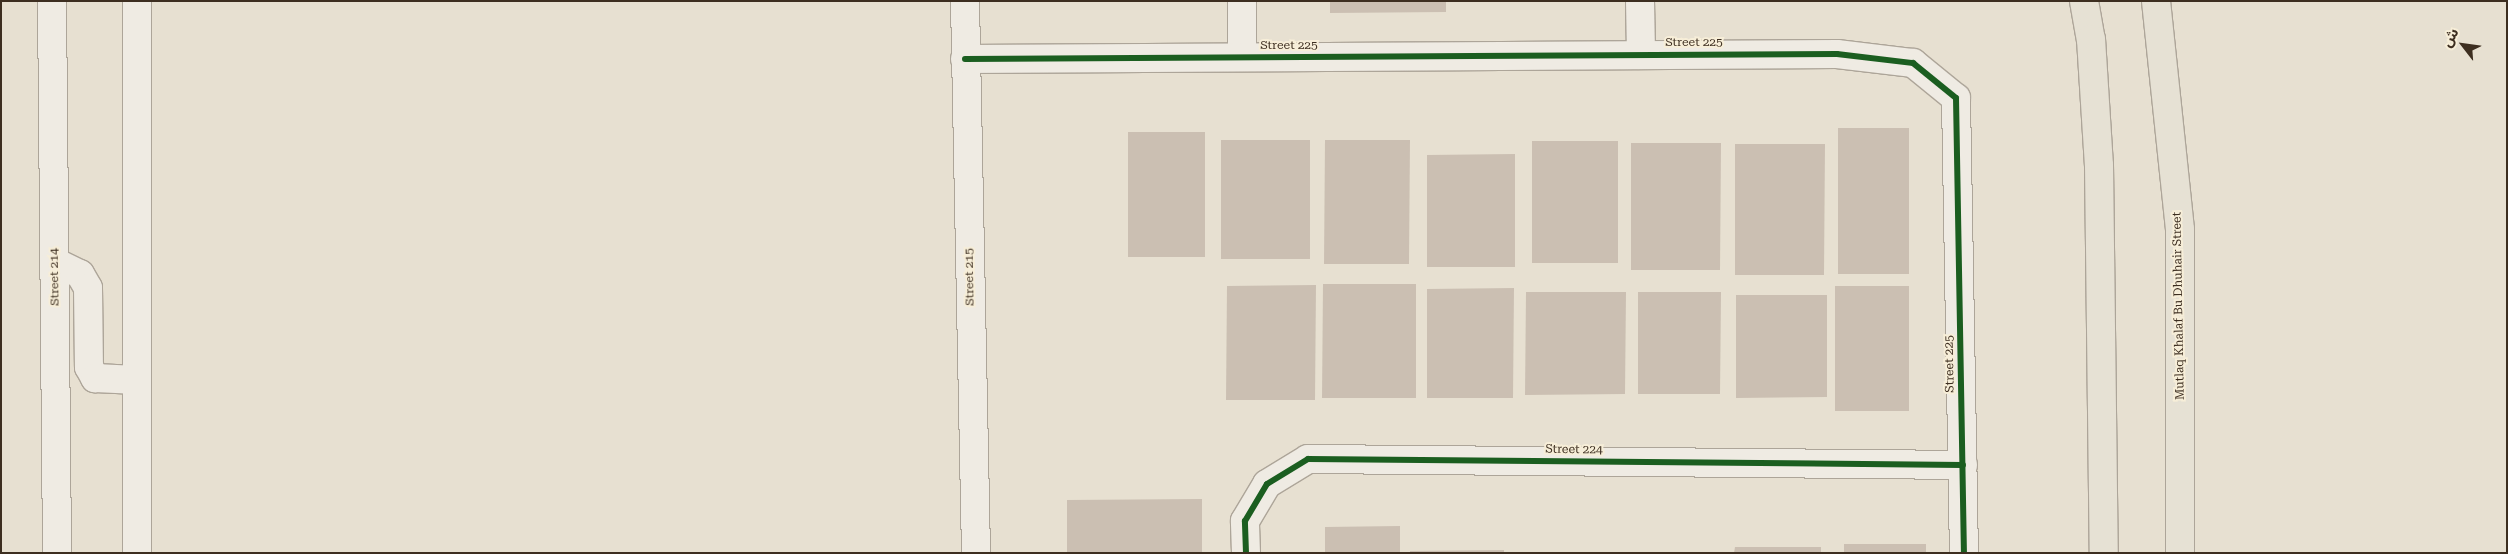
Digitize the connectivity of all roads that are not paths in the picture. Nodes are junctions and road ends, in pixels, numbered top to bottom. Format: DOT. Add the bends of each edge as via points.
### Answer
graph roads {
  1 [pos="52,1"];
  2 [pos="137,1"];
  3 [pos="965,1"];
  4 [pos="1242,1"];
  5 [pos="1640,1"];
  6 [pos="2084,1"];
  7 [pos="2156,1"];
  8 [pos="1641,55"];
  9 [pos="1242,57"];
  10 [pos="965,59"];
  11 [pos="55,262"];
  12 [pos="137,380"];
  13 [pos="1963,465"];
  14 [pos="57,553"];
  15 [pos="137,553"];
  16 [pos="976,553"];
  17 [pos="1246,553"];
  18 [pos="1964,553"];
  19 [pos="2104,553"];
  20 [pos="2180,553"];
  1 -- 11 [label="street, Street 214"];
  2 -- 12 [label="street"];
  3 -- 10 [label="street, Street 215"];
  4 -- 9 [label="street"];
  5 -- 8 [label="street"];
  6 -- 19 [label="main road" via="2091,39 2099,165"];
  7 -- 20 [label="main road, Mutlaq Khalaf Bu Dhuhair Street" via="2180,230"];
  8 -- 9 [label="street, Street 225"];
  8 -- 13 [label="street, Street 225" via="1837,54 1913,63 1956,98"];
  9 -- 10 [label="street, Street 225"];
  10 -- 16 [label="street, Street 215"];
  11 -- 12 [label="street" via="80,274 88,288 89,367 96,378"];
  11 -- 14 [label="street, Street 214"];
  12 -- 15 [label="street"];
  13 -- 17 [label="street, Street 224" via="1308,459 1267,484 1245,521"];
  13 -- 18 [label="street, Street 225"];
}
